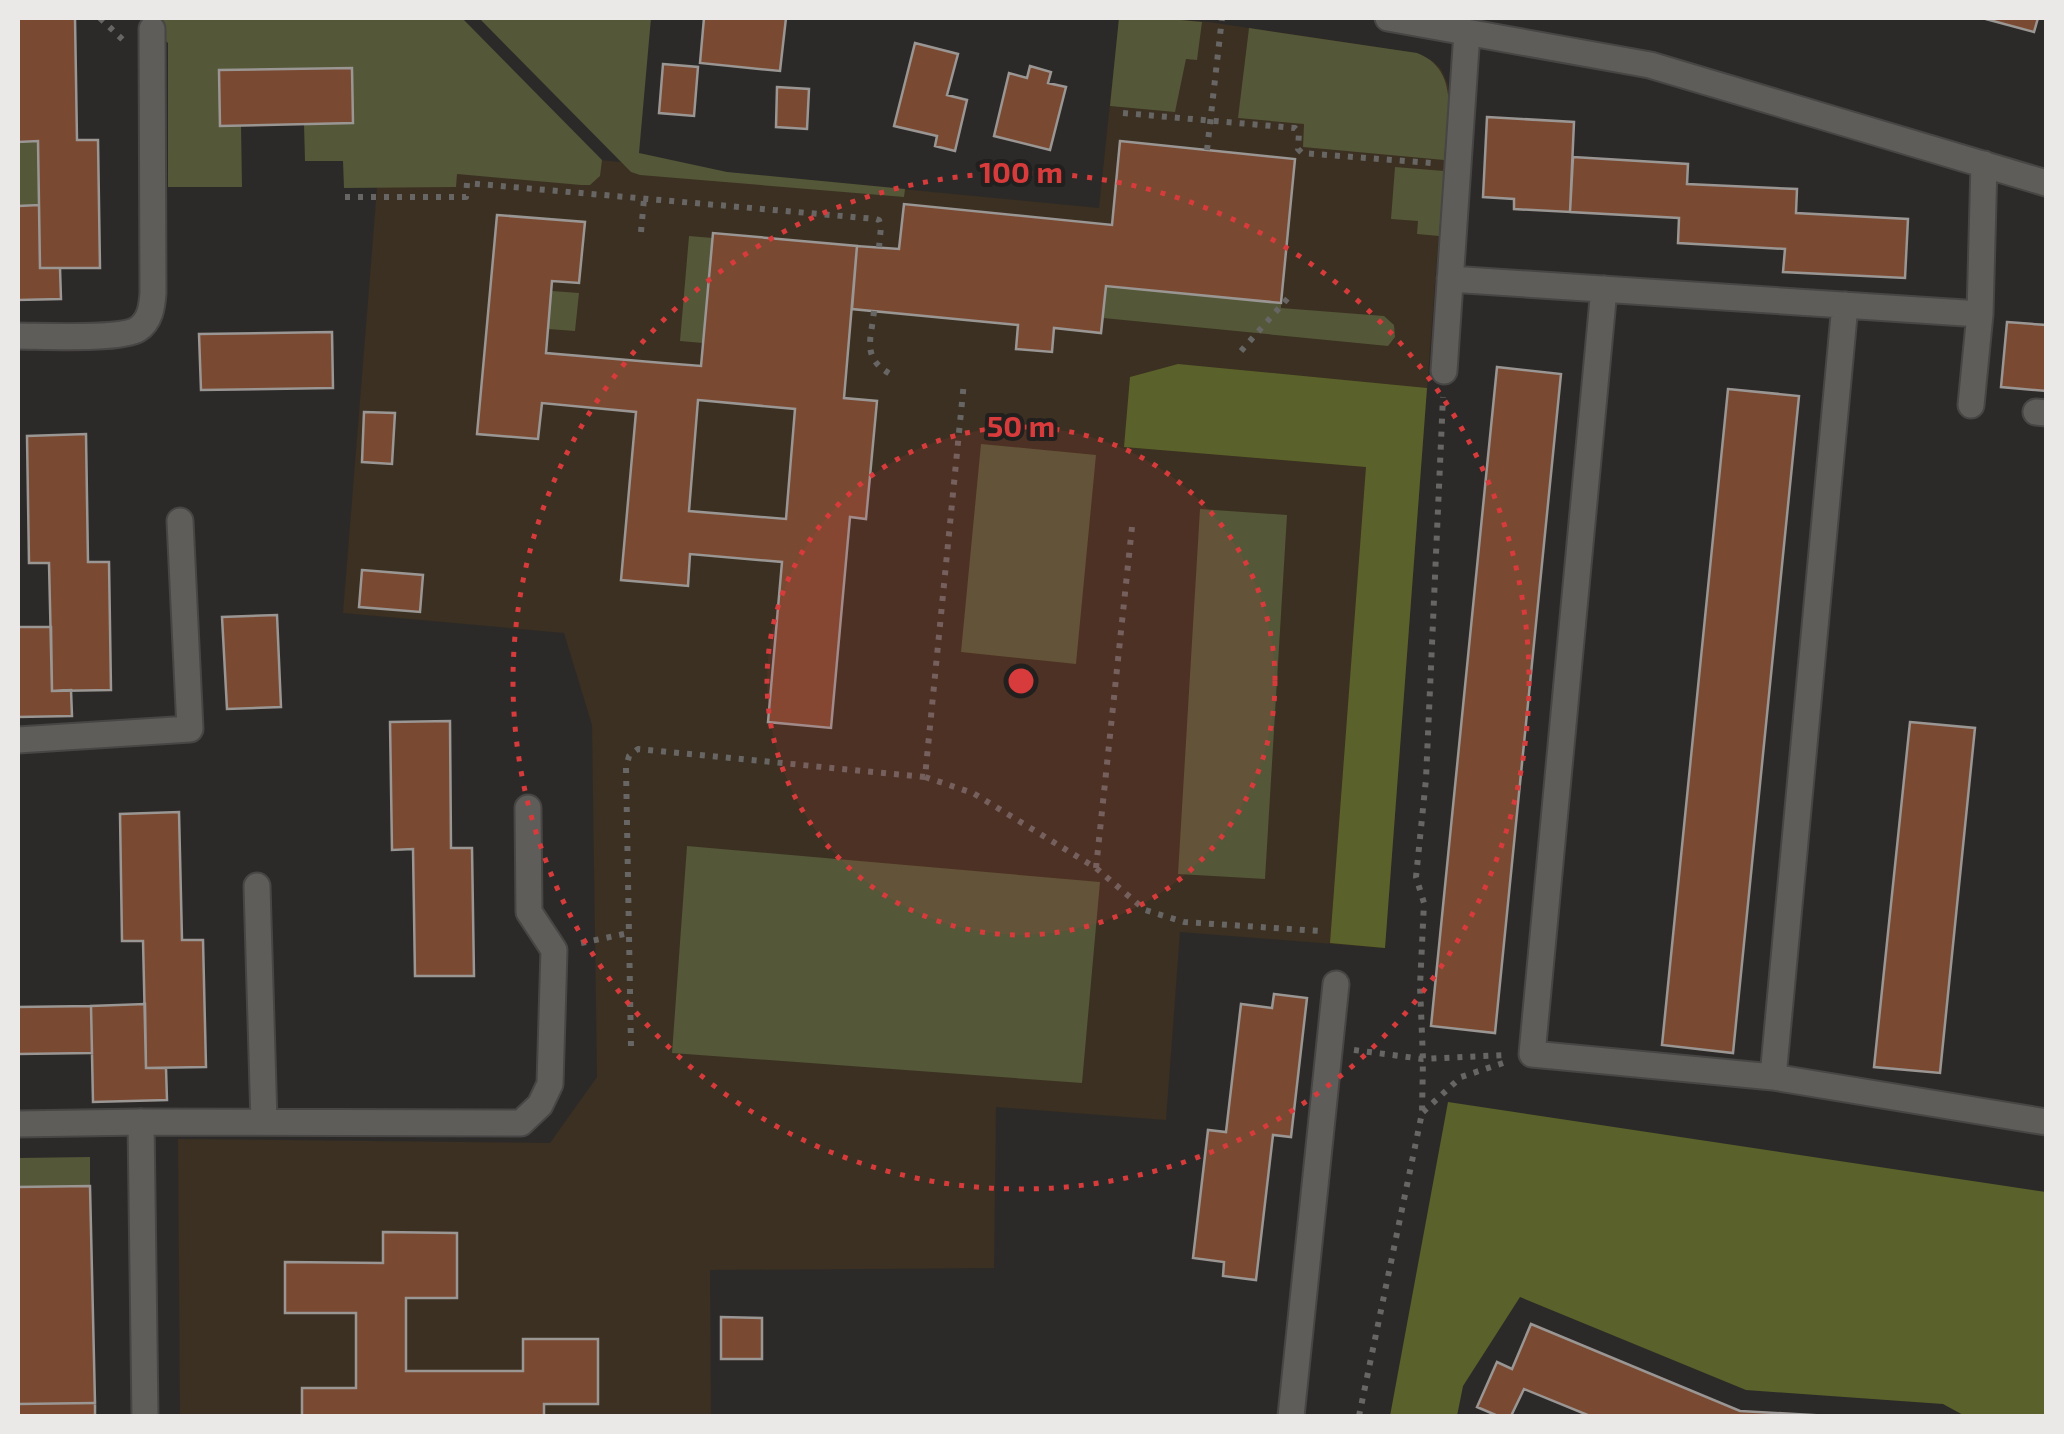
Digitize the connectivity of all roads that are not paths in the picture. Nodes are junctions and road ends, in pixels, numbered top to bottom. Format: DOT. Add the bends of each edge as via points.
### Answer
graph roads {
  1 [pos="1388,18"];
  2 [pos="152,29"];
  3 [pos="1467,32"];
  4 [pos="1984,164"];
  5 [pos="2046,183"];
  6 [pos="1450,279"];
  7 [pos="1604,289"];
  8 [pos="1845,304"];
  9 [pos="1980,314"];
  10 [pos="18,336"];
  11 [pos="1444,370"];
  12 [pos="1971,405"];
  13 [pos="180,521"];
  14 [pos="18,740"];
  15 [pos="528,808"];
  16 [pos="257,886"];
  17 [pos="1336,984"];
  18 [pos="1773,1076"];
  19 [pos="141,1122"];
  20 [pos="264,1122"];
  21 [pos="2046,1122"];
  22 [pos="18,1124"];
  23 [pos="145,1416"];
  24 [pos="1291,1416"];
  1 -- 3 [label="street"];
  2 -- 10 [label="street" via="150,316 125,334"];
  3 -- 4 [label="street" via="1642,63"];
  3 -- 6 [label="street"];
  4 -- 5 [label="street"];
  4 -- 9 [label="street"];
  6 -- 7 [label="street"];
  6 -- 11 [label="street"];
  7 -- 8 [label="street"];
  7 -- 18 [label="street" via="1532,1054"];
  8 -- 9 [label="street"];
  8 -- 18 [label="street"];
  9 -- 12 [label="street"];
  13 -- 14 [label="street" via="190,729"];
  15 -- 20 [label="street" via="529,912 554,950 550,1084 540,1105 521,1122"];
  16 -- 20 [label="street"];
  17 -- 24 [label="street"];
  18 -- 21 [label="street"];
  19 -- 20 [label="street"];
  19 -- 22 [label="street"];
  19 -- 23 [label="street"];
}
